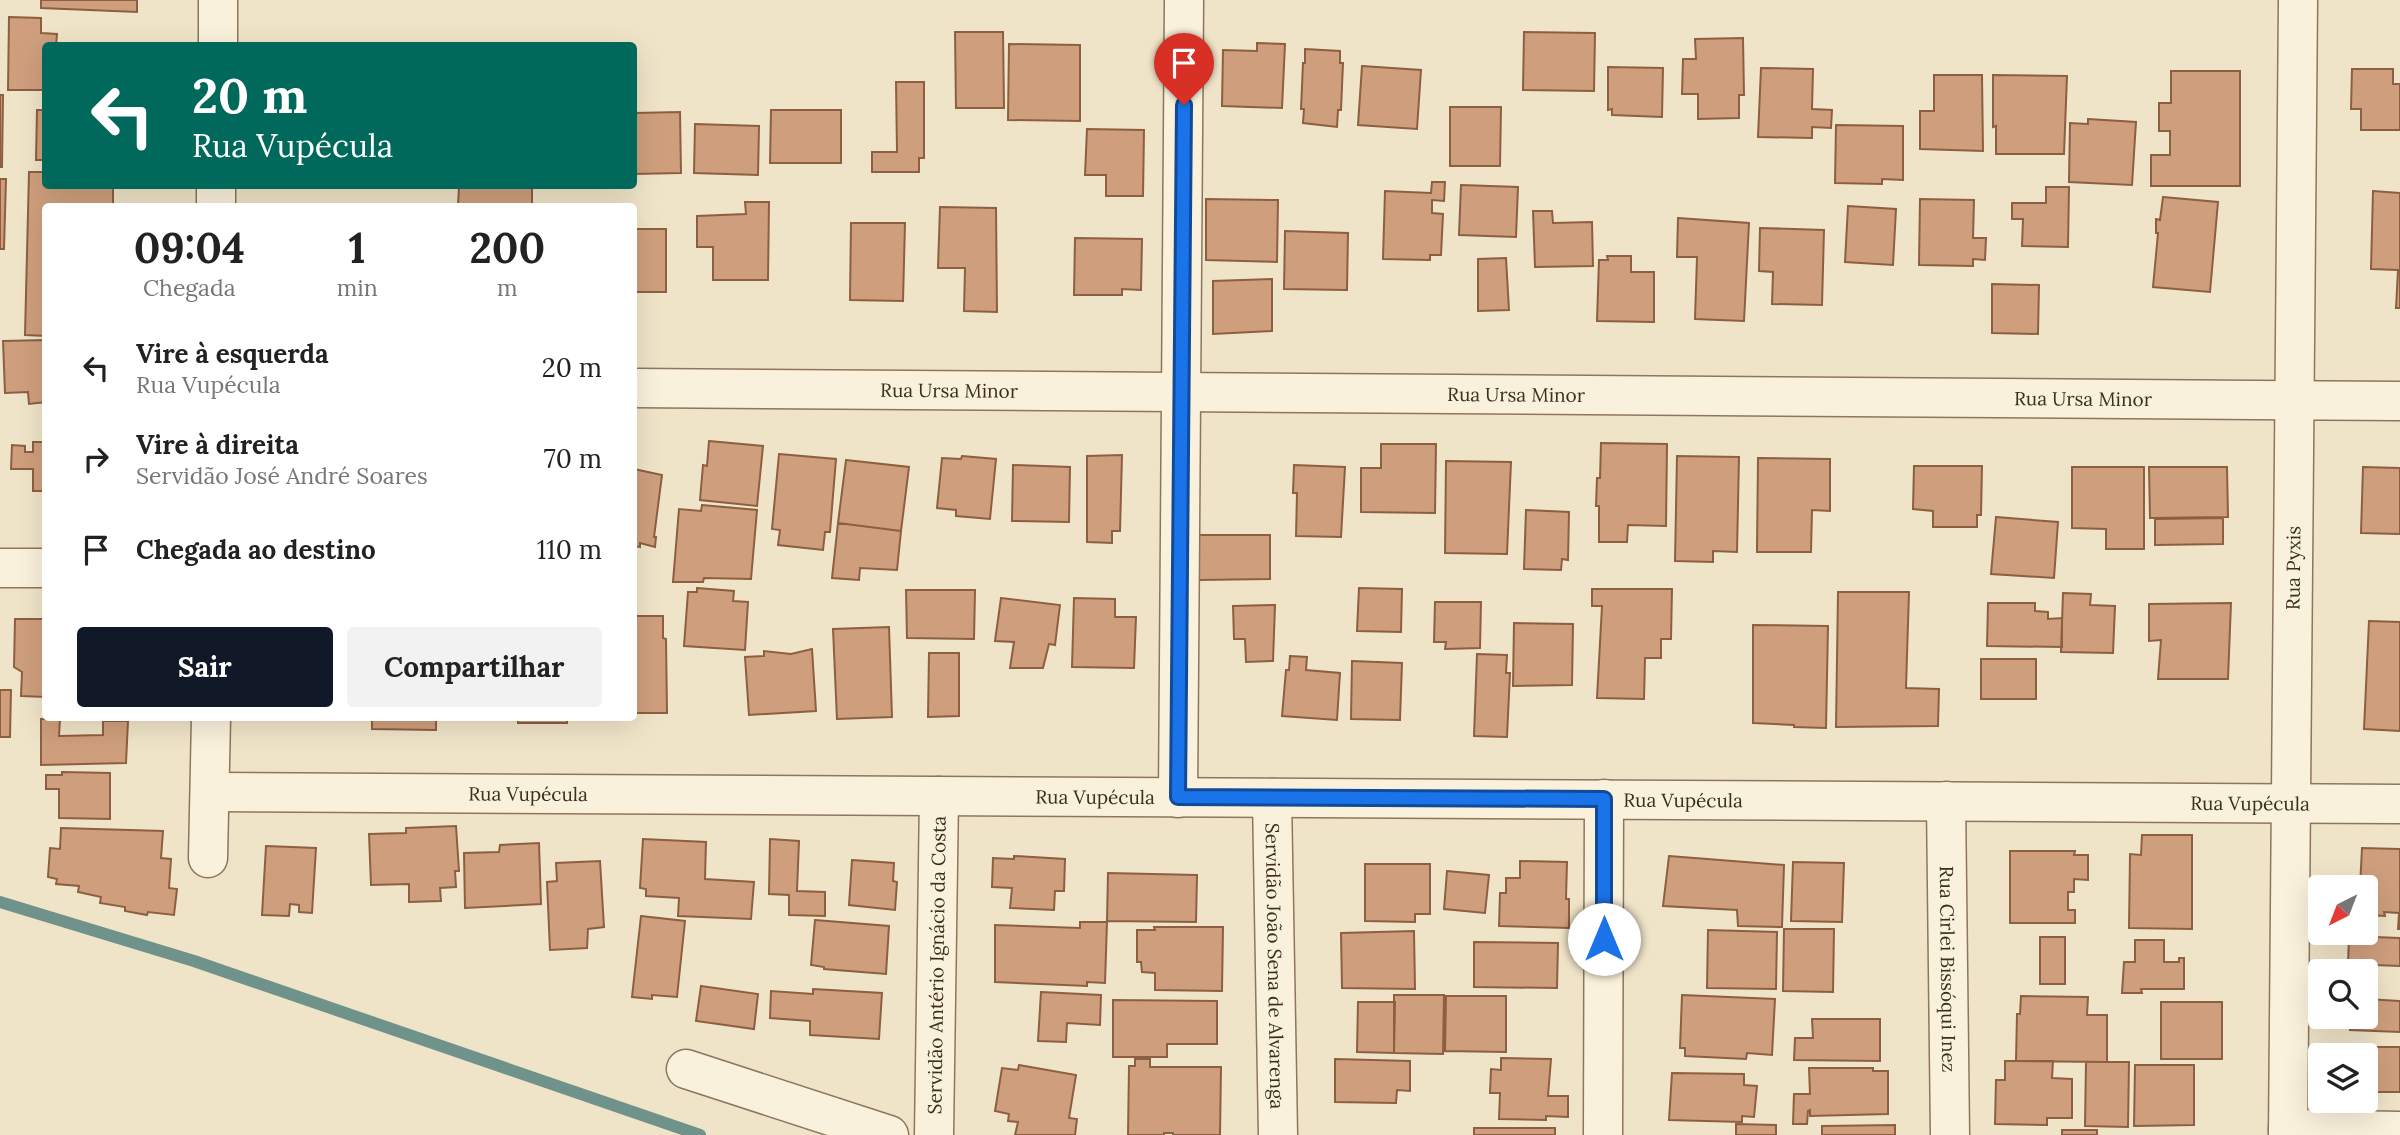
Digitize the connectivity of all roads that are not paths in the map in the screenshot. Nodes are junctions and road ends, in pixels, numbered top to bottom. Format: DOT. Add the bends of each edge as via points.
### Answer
graph roads {
  1 [pos="218,0"];
  2 [pos="1184,0"];
  3 [pos="2298,0"];
  4 [pos="218,42"];
  5 [pos="637,388"];
  6 [pos="1181,392"];
  7 [pos="2295,401"];
  8 [pos="2400,401"];
  9 [pos="0,568"];
  10 [pos="42,568"];
  11 [pos="211,721"];
  12 [pos="211,792"];
  13 [pos="939,796"];
  14 [pos="1178,797"];
  15 [pos="1272,798"];
  16 [pos="1604,799"];
  17 [pos="1946,801"];
  18 [pos="2291,804"];
  19 [pos="2400,804"];
  20 [pos="208,858"];
  21 [pos="686,1069"];
  22 [pos="2400,1131"];
  23 [pos="2288,1132"];
  24 [pos="889,1135"];
  25 [pos="934,1135"];
  26 [pos="1278,1135"];
  27 [pos="1603,1135"];
  28 [pos="1951,1135"];
  1 -- 4 [label="street"];
  2 -- 6 [label="street"];
  3 -- 7 [label="street, Rua Pyxis"];
  5 -- 6 [label="street, Rua Ursa Minor"];
  6 -- 7 [label="street, Rua Ursa Minor"];
  6 -- 14 [label="street"];
  7 -- 8 [label="street, Rua Ursa Minor"];
  7 -- 18 [label="street, Rua Pyxis"];
  9 -- 10 [label="street"];
  11 -- 12 [label="street"];
  12 -- 13 [label="street, Rua Vupécula"];
  12 -- 20 [label="street"];
  13 -- 14 [label="street, Rua Vupécula"];
  13 -- 25 [label="street, Servidão Antério Ignácio da Costa"];
  14 -- 15 [label="street, Rua Vupécula"];
  15 -- 16 [label="street, Rua Vupécula"];
  15 -- 26 [label="street, Servidão João Sena de Alvarenga"];
  16 -- 17 [label="street, Rua Vupécula"];
  16 -- 27 [label="street"];
  17 -- 18 [label="street, Rua Vupécula"];
  17 -- 28 [label="street, Rua Cirlei Bissóqui Inez"];
  18 -- 19 [label="street, Rua Vupécula"];
  18 -- 23 [label="street, Rua Pyxis"];
  21 -- 24 [label="street"];
  22 -- 23 [label="street"];
}
